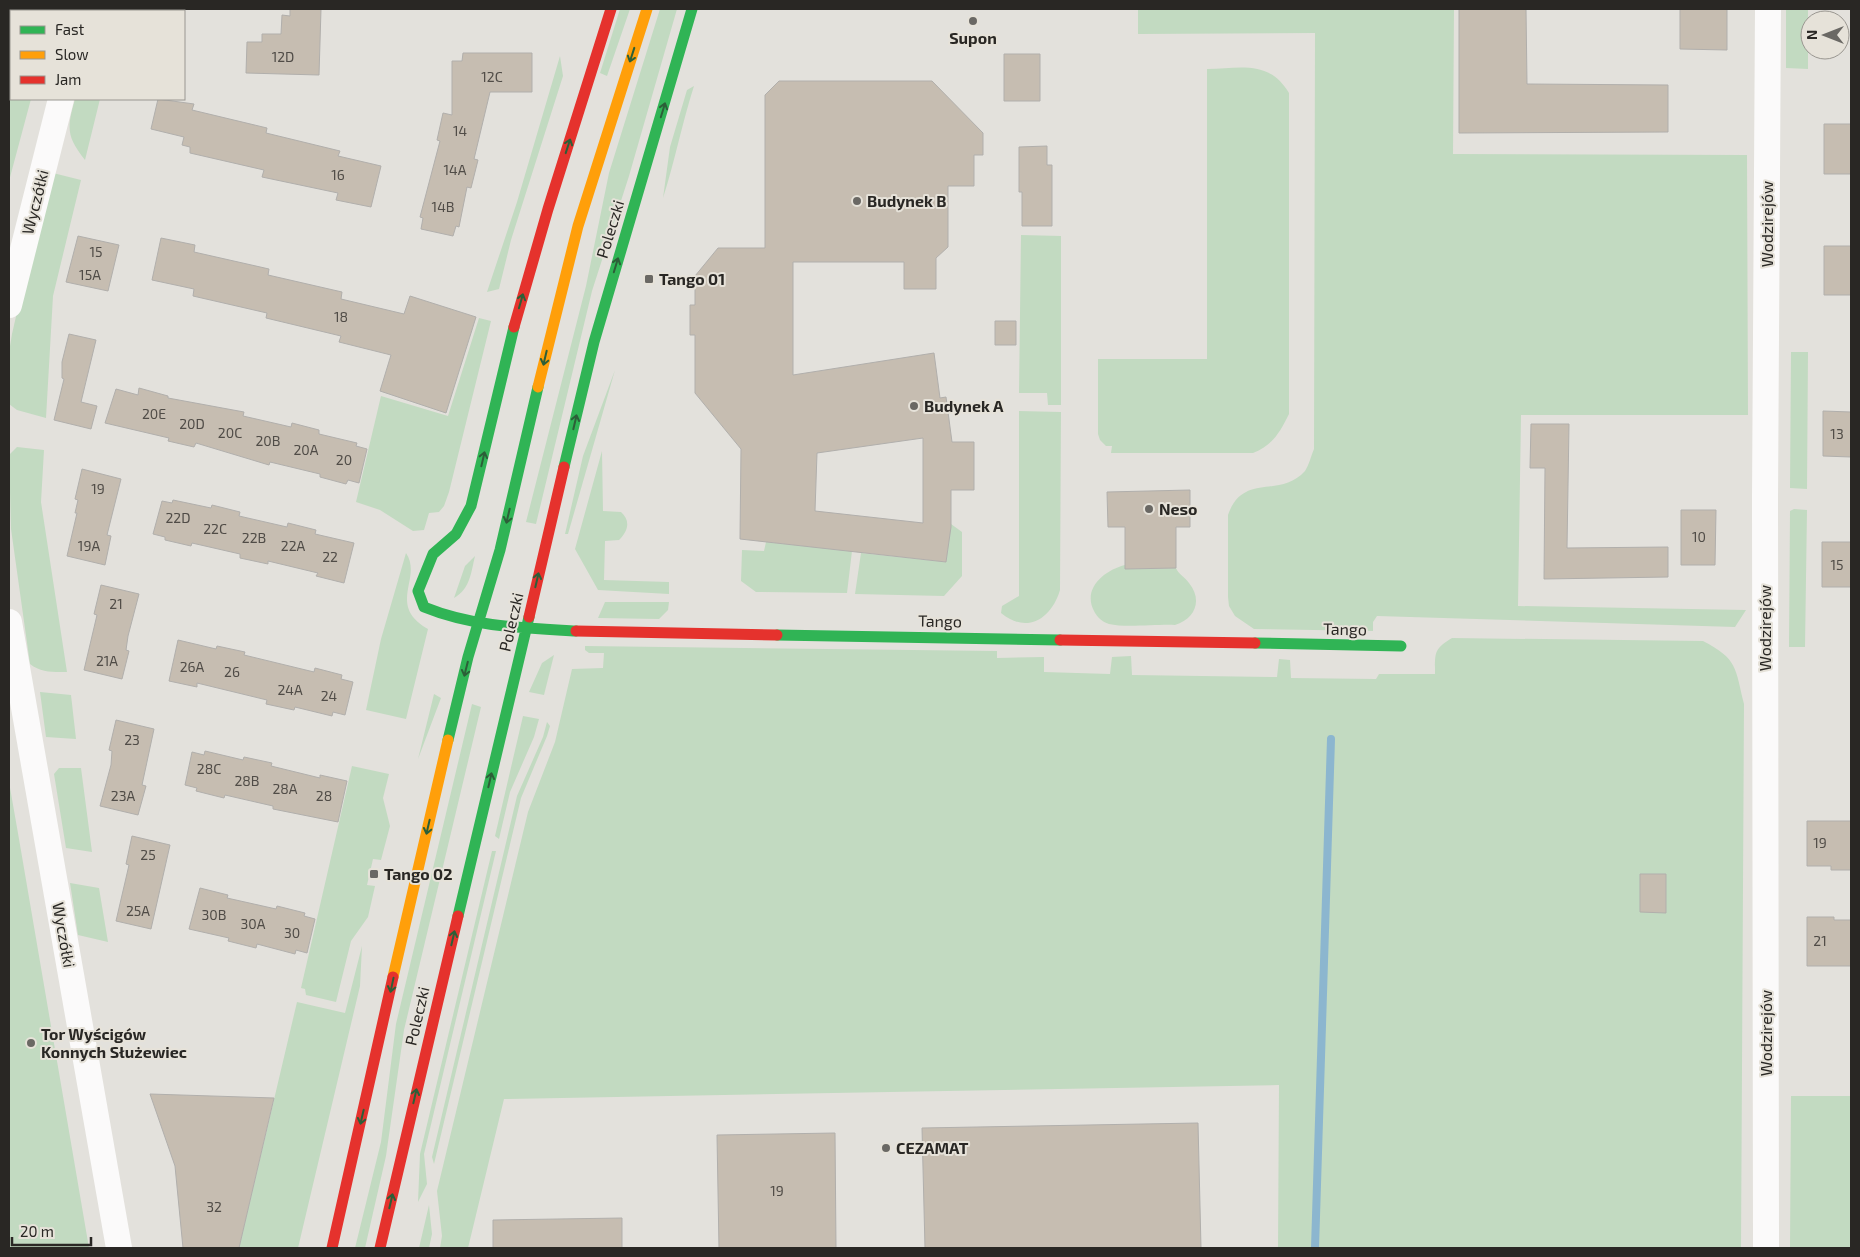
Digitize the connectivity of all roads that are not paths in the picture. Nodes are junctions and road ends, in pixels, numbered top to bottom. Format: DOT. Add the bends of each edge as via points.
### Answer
graph roads {
  1 [pos="611,9"];
  2 [pos="647,9"];
  3 [pos="692,9"];
  4 [pos="1768,9"];
  5 [pos="61,100"];
  6 [pos="9,305"];
  7 [pos="9,622"];
  8 [pos="478,622"];
  9 [pos="526,628"];
  10 [pos="1401,646"];
  11 [pos="120,1248"];
  12 [pos="332,1248"];
  13 [pos="380,1248"];
  14 [pos="1766,1248"];
  8 -- 1 [label="main road, Poleczki, one-way" via="442,615 424,607 418,592 433,554 456,534 472,506 519,308"];
  2 -- 8 [label="main road, Poleczki, one-way" via="578,226 500,550"];
  9 -- 3 [label="main road, Poleczki, one-way" via="594,342"];
  4 -- 14 [label="street, Wodzirejów"];
  5 -- 6 [label="street, Wyczółki"];
  7 -- 11 [label="street, Wyczółki"];
  8 -- 9 [label="main road, Tango"];
  8 -- 12 [label="main road, Poleczki, one-way" via="414,883"];
  9 -- 10 [label="main road, Tango"];
  13 -- 9 [label="main road, Poleczki, one-way"];
}
